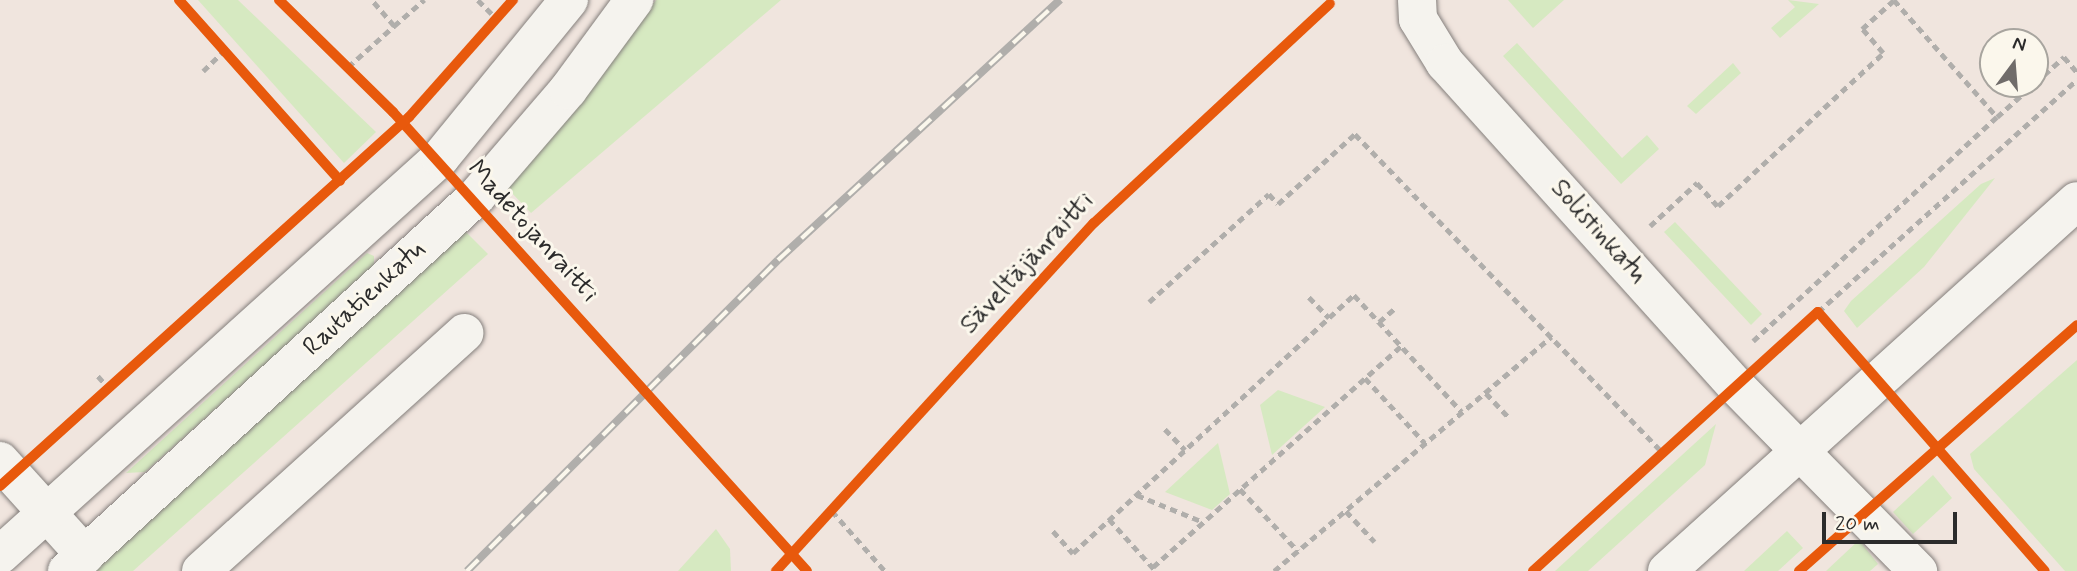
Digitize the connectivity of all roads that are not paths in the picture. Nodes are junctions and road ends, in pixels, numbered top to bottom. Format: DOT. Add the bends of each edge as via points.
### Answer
graph roads {
  1 [pos="569,0"];
  2 [pos="634,0"];
  3 [pos="1417,0"];
  4 [pos="2077,201"];
  5 [pos="464,333"];
  6 [pos="1801,450"];
  7 [pos="0,461"];
  8 [pos="48,514"];
  9 [pos="0,555"];
  10 [pos="76,563"];
  11 [pos="201,571"];
  12 [pos="1668,571"];
  13 [pos="1918,571"];
  1 -- 8 [label="main road, Rautatienkatu" via="440,158"];
  2 -- 10 [label="main road, Rautatienkatu" via="568,90 476,197"];
  3 -- 6 [label="main road, Solistinkatu" via="1418,19 1444,63"];
  4 -- 6 [label="main road"];
  5 -- 11 [label="main road"];
  6 -- 12 [label="main road"];
  6 -- 13 [label="main road, Solistinkatu"];
  7 -- 8 [label="main road"];
  8 -- 9 [label="main road, Rautatienkatu"];
  8 -- 10 [label="main road"];
}
